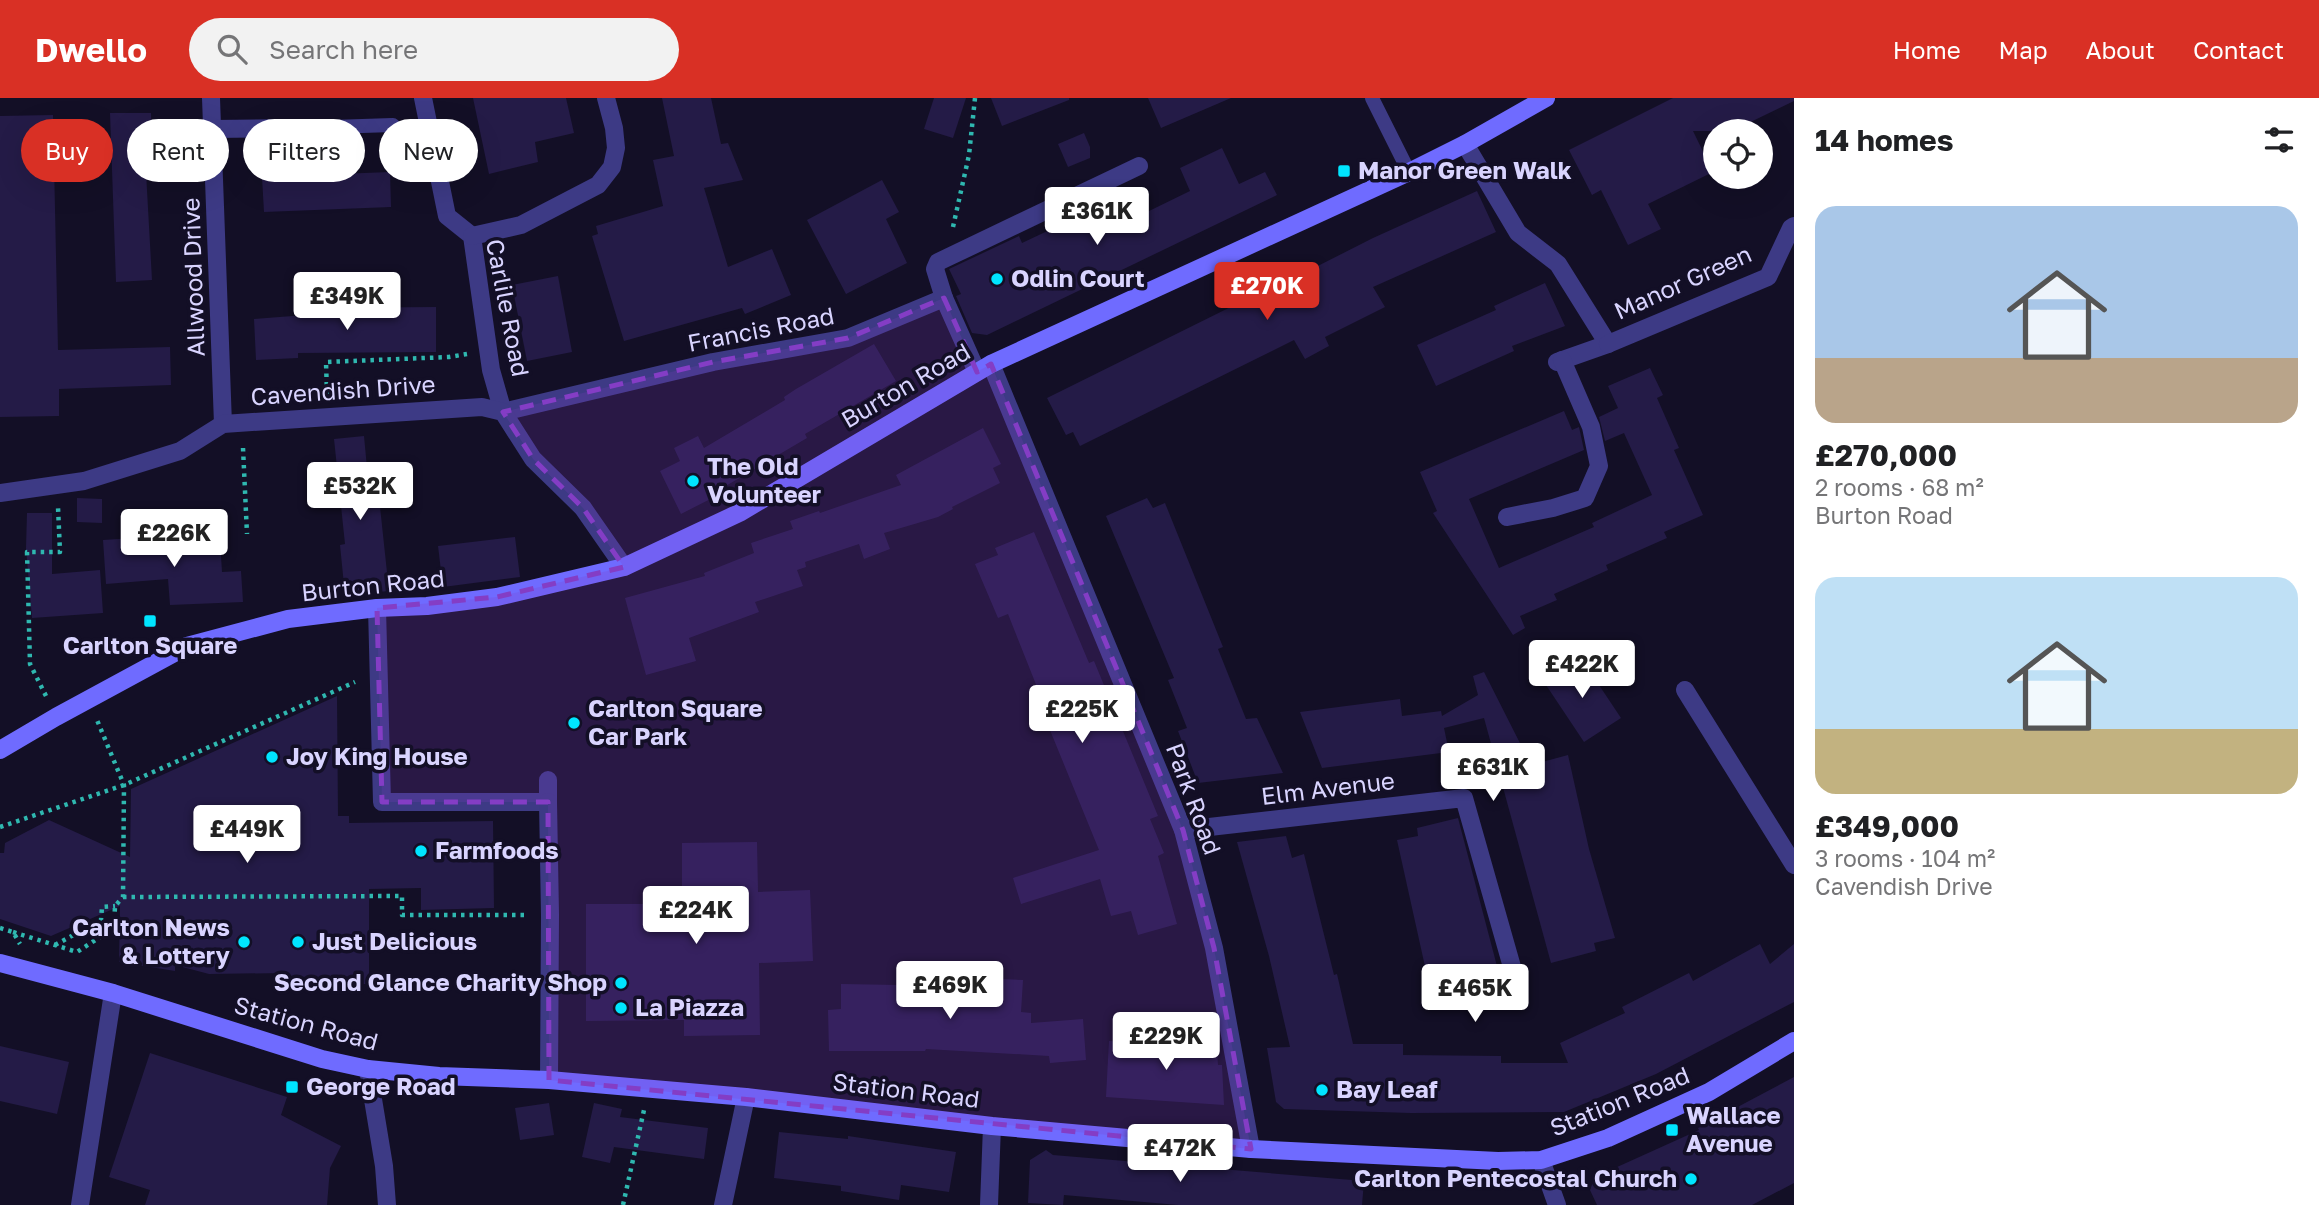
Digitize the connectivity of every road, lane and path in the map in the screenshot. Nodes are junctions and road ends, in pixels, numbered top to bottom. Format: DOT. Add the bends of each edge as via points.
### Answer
graph roads {
  1 [pos="211,98"];
  2 [pos="423,98"];
  3 [pos="606,98"];
  4 [pos="975,98"];
  5 [pos="1372,98"];
  6 [pos="1546,98"];
  7 [pos="212,119"];
  8 [pos="1465,144"];
  9 [pos="1139,166"];
  10 [pos="1409,172"];
  11 [pos="216,182"];
  12 [pos="1794,226"];
  13 [pos="472,236"];
  14 [pos="962,249"];
  15 [pos="944,298"];
  16 [pos="1608,344"];
  17 [pos="488,350"];
  18 [pos="984,369"];
  19 [pos="503,412"];
  20 [pos="327,417"];
  21 [pos="232,424"];
  22 [pos="57,485"];
  23 [pos="0,493"];
  24 [pos="1507,517"];
  25 [pos="247,534"];
  26 [pos="624,567"];
  27 [pos="377,608"];
  28 [pos="379,671"];
  29 [pos="1685,690"];
  30 [pos="89,699"];
  31 [pos="56,717"];
  32 [pos="0,750"];
  33 [pos="548,780"];
  34 [pos="124,785"];
  35 [pos="548,802"];
  36 [pos="0,827"];
  37 [pos="1183,830"];
  38 [pos="1794,865"];
  39 [pos="123,897"];
  40 [pos="115,906"];
  41 [pos="550,915"];
  42 [pos="13,932"];
  43 [pos="55,946"];
  44 [pos="0,963"];
  45 [pos="1514,974"];
  46 [pos="113,993"];
  47 [pos="1794,1041"];
  48 [pos="368,1069"];
  49 [pos="549,1080"];
  50 [pos="649,1089"];
  51 [pos="746,1097"];
  52 [pos="992,1126"];
  53 [pos="1251,1149"];
  54 [pos="1541,1160"];
  55 [pos="80,1205"];
  56 [pos="387,1205"];
  57 [pos="623,1205"];
  58 [pos="723,1205"];
  59 [pos="989,1205"];
  60 [pos="1557,1205"];
  1 -- 7 [label="street, Allwood Drive"];
  2 -- 13 [label="street, Carlile Road" via="447,216"];
  3 -- 13 [label="street" via="616,148 612,167 598,185 521,225"];
  4 -- 14 [label="path" via="969,155 952,225"];
  5 -- 10 [label="lane"];
  6 -- 8 [label="street, Burton Road"];
  8 -- 10 [label="street, Burton Road"];
  8 -- 16 [label="street" via="1518,233 1558,264"];
  9 -- 14 [label="street"];
  10 -- 18 [label="street, Burton Road"];
  11 -- 21 [label="street, Allwood Drive"];
  12 -- 16 [label="street, Manor Green" via="1768,277"];
  13 -- 17 [label="street, Carlile Road"];
  14 -- 15 [label="street" via="938,262 935,269"];
  15 -- 18 [label="street"];
  15 -- 19 [label="street, Francis Road" via="848,338 713,362"];
  16 -- 24 [label="street" via="1559,361 1591,427 1599,466 1585,498"];
  17 -- 19 [label="street, Carlile Road"];
  17 -- 20 [label="path" via="449,357 326,362"];
  18 -- 26 [label="street, Burton Road" via="741,512"];
  18 -- 37 [label="street, Park Road"];
  19 -- 20 [label="street, Cavendish Drive" via="482,407"];
  19 -- 26 [label="street" via="533,459 583,508"];
  20 -- 21 [label="street, Cavendish Drive"];
  21 -- 22 [label="street, Cavendish Drive" via="180,451"];
  21 -- 25 [label="path"];
  22 -- 23 [label="street, Cavendish Drive"];
  22 -- 31 [label="path" via="60,552 27,552 30,664"];
  26 -- 27 [label="street, Burton Road" via="497,597"];
  27 -- 28 [label="street"];
  27 -- 30 [label="street, Burton Road" via="288,619 187,646"];
  28 -- 34 [label="path"];
  28 -- 35 [label="street" via="382,802"];
  29 -- 38 [label="street"];
  30 -- 31 [label="street, Burton Road"];
  30 -- 34 [label="path"];
  31 -- 32 [label="street, Burton Road"];
  33 -- 35 [label="street"];
  34 -- 36 [label="path"];
  34 -- 39 [label="path"];
  35 -- 41 [label="street"];
  37 -- 45 [label="street, Elm Avenue" via="1464,798"];
  37 -- 53 [label="street, Park Road" via="1214,948"];
  39 -- 40 [label="path"];
  39 -- 41 [label="path" via="402,897 402,915"];
  40 -- 43 [label="path" via="102,906 101,920"];
  40 -- 43 [label="path" via="114,928 77,952"];
  41 -- 49 [label="street"];
  42 -- 43 [label="path"];
  44 -- 46 [label="street, Station Road"];
  46 -- 48 [label="street, Station Road" via="322,1059"];
  46 -- 55 [label="street"];
  47 -- 54 [label="street, Station Road" via="1709,1091 1608,1138"];
  48 -- 49 [label="street, Station Road"];
  48 -- 56 [label="street"];
  49 -- 50 [label="street, Station Road"];
  50 -- 51 [label="street, Station Road"];
  50 -- 57 [label="path"];
  51 -- 52 [label="street, Station Road"];
  51 -- 58 [label="street"];
  52 -- 53 [label="street, Station Road"];
  52 -- 59 [label="street"];
  53 -- 54 [label="street, Station Road"];
  54 -- 60 [label="street"];
}
